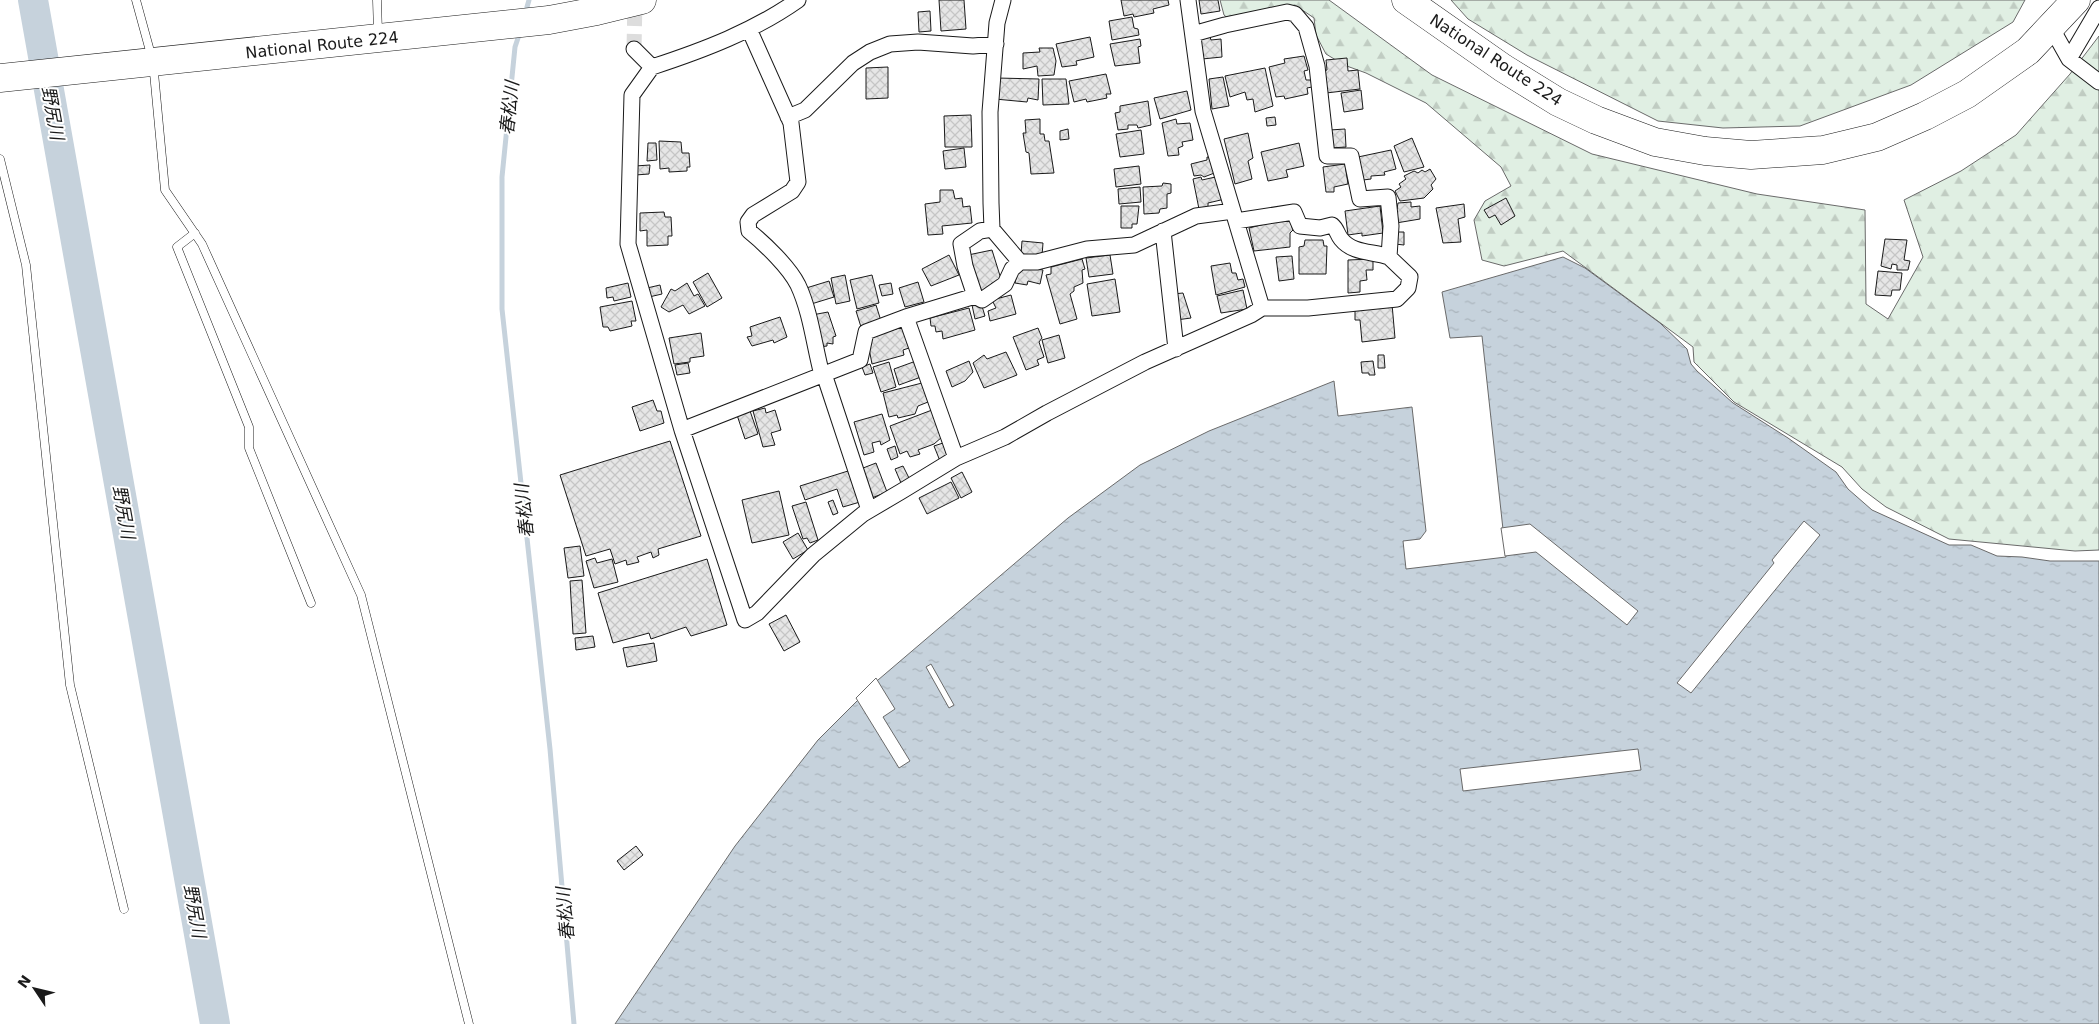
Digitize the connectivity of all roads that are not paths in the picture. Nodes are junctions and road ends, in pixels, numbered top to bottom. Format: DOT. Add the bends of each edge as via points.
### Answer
graph roads {
  1 [pos="136,0"];
  2 [pos="377,0"];
  3 [pos="642,0"];
  4 [pos="798,0"];
  5 [pos="1003,0"];
  6 [pos="1188,0"];
  7 [pos="1406,0"];
  8 [pos="2076,0"];
  9 [pos="2099,8"];
  10 [pos="2051,27"];
  11 [pos="749,29"];
  12 [pos="1193,34"];
  13 [pos="378,39"];
  14 [pos="996,44"];
  15 [pos="634,49"];
  16 [pos="2069,59"];
  17 [pos="153,62"];
  18 [pos="652,67"];
  19 [pos="0,78"];
  20 [pos="2099,82"];
  21 [pos="788,117"];
  22 [pos="0,159"];
  23 [pos="1235,216"];
  24 [pos="992,229"];
  25 [pos="1163,231"];
  26 [pos="195,233"];
  27 [pos="1390,257"];
  28 [pos="1020,262"];
  29 [pos="975,296"];
  30 [pos="1262,308"];
  31 [pos="906,317"];
  32 [pos="1176,349"];
  33 [pos="823,374"];
  34 [pos="682,430"];
  35 [pos="956,458"];
  36 [pos="869,510"];
  37 [pos="311,603"];
  38 [pos="124,909"];
  39 [pos="469,1024"];
  1 -- 17 [label="lane"];
  2 -- 13 [label="lane"];
  3 -- 13 [label="highway, National Route 224" via="549,20"];
  4 -- 11 [label="street"];
  5 -- 14 [label="street"];
  6 -- 12 [label="street"];
  7 -- 10 [label="highway, National Route 224" via="1503,68 1558,102 1596,120 1655,142 1751,155 1823,150 1877,137 1967,94 2028,51"];
  8 -- 10 [label="highway, National Route 224"];
  9 -- 16 [label="street"];
  10 -- 16 [label="street"];
  11 -- 18 [label="street"];
  11 -- 21 [label="street"];
  12 -- 23 [label="street" via="1203,111"];
  12 -- 27 [label="street" via="1287,12 1295,14 1306,27 1316,66 1327,156 1352,156 1360,199 1388,197"];
  13 -- 17 [label="highway, National Route 224"];
  14 -- 21 [label="street" via="890,44 853,62 805,110"];
  14 -- 24 [label="street" via="990,112"];
  15 -- 18 [label="street"];
  16 -- 20 [label="street"];
  17 -- 19 [label="highway, National Route 224"];
  17 -- 26 [label="lane" via="165,190"];
  18 -- 34 [label="street" via="632,95 628,244"];
  21 -- 33 [label="street" via="798,182 792,191 753,215 748,222 749,231 798,287"];
  22 -- 38 [label="lane" via="26,265 70,685"];
  23 -- 25 [label="street" via="1196,216"];
  23 -- 27 [label="street" via="1294,212 1300,226 1320,228 1332,225 1349,246"];
  23 -- 30 [label="street"];
  24 -- 28 [label="street"];
  24 -- 29 [label="street" via="980,231 961,244"];
  25 -- 28 [label="street" via="1134,245 1087,248 1037,262"];
  25 -- 32 [label="street"];
  26 -- 37 [label="lane" via="177,246 249,427 249,448"];
  26 -- 39 [label="lane" via="361,595"];
  27 -- 30 [label="street" via="1410,277 1408,288 1397,299 1308,308"];
  28 -- 29 [label="street" via="1012,268 1006,284 982,300"];
  29 -- 31 [label="street"];
  30 -- 32 [label="street"];
  31 -- 33 [label="street" via="866,332 860,360"];
  31 -- 35 [label="street"];
  32 -- 35 [label="street" via="1100,385 985,448"];
  33 -- 34 [label="street"];
  33 -- 36 [label="street"];
  34 -- 36 [label="street" via="745,620 757,613 812,555"];
  35 -- 36 [label="street"];
}
